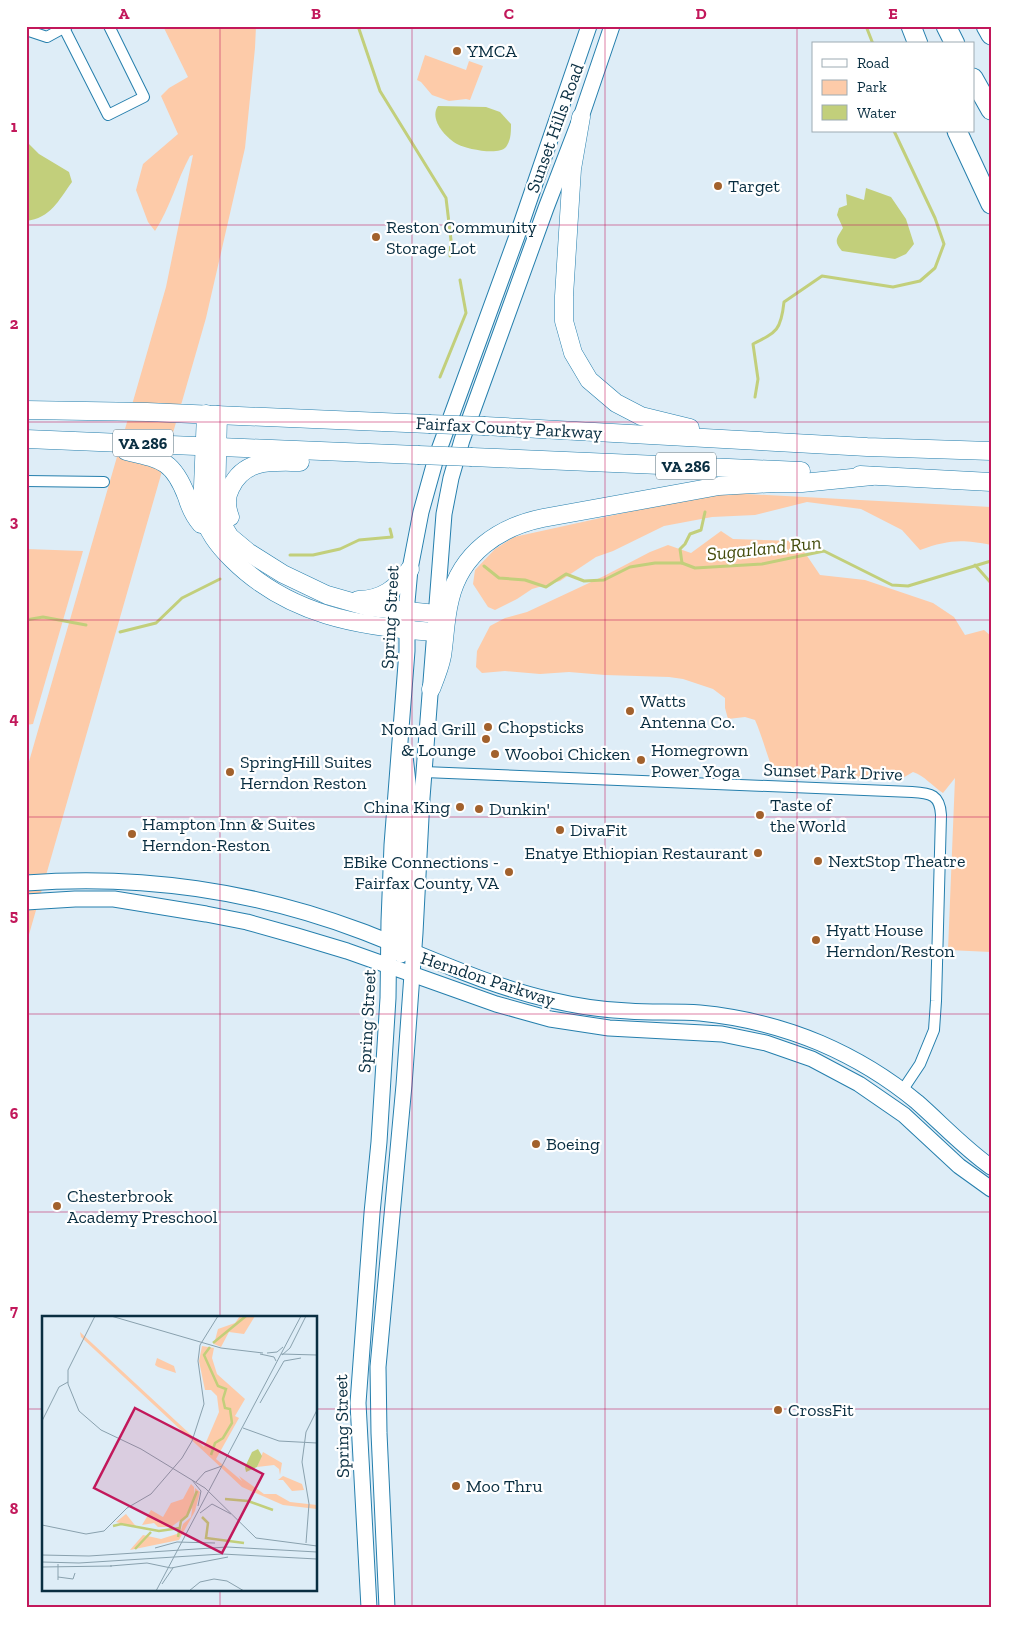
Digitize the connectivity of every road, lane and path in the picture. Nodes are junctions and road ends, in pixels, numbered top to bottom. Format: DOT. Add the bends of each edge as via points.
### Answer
graph roads {
  1 [pos="109,26"];
  2 [pos="589,26"];
  3 [pos="612,26"];
  4 [pos="910,26"];
  5 [pos="946,26"];
  6 [pos="986,26"];
  7 [pos="66,27"];
  8 [pos="26,30"];
  9 [pos="991,35"];
  10 [pos="917,42"];
  11 [pos="954,42"];
  12 [pos="974,80"];
  13 [pos="991,110"];
  14 [pos="581,117"];
  15 [pos="957,132"];
  16 [pos="991,204"];
  17 [pos="26,410"];
  18 [pos="212,415"];
  19 [pos="26,439"];
  20 [pos="442,440"];
  21 [pos="462,440"];
  22 [pos="754,440"];
  23 [pos="81,441"];
  24 [pos="211,447"];
  25 [pos="991,451"];
  26 [pos="361,453"];
  27 [pos="872,476"];
  28 [pos="26,481"];
  29 [pos="104,482"];
  30 [pos="991,482"];
  31 [pos="210,532"];
  32 [pos="261,560"];
  33 [pos="410,569"];
  34 [pos="340,599"];
  35 [pos="407,612"];
  36 [pos="436,614"];
  37 [pos="407,630"];
  38 [pos="435,632"];
  39 [pos="431,689"];
  40 [pos="424,772"];
  41 [pos="26,883"];
  42 [pos="26,902"];
  43 [pos="401,947"];
  44 [pos="400,970"];
  45 [pos="902,1090"];
  46 [pos="991,1167"];
  47 [pos="991,1189"];
  48 [pos="369,1608"];
  49 [pos="388,1608"];
  1 -- 7 [label="street" via="144,97 108,116"];
  2 -- 20 [label="main road, Sunset Hills Road"];
  3 -- 14 [label="main road, Sunset Hills Road"];
  4 -- 10 [label="highway"];
  5 -- 11 [label="highway"];
  6 -- 9 [label="highway"];
  7 -- 8 [label="street" via="47,37"];
  12 -- 13 [label="highway"];
  14 -- 21 [label="main road, Sunset Hills Road"];
  14 -- 22 [label="highway" via="572,169 564,310 567,337 578,363 597,388 632,412 667,423"];
  15 -- 16 [label="highway"];
  17 -- 18 [label="highway, Fairfax County Parkway / VA 286"];
  18 -- 22 [label="highway, Fairfax County Parkway / VA 286, bridge"];
  18 -- 24 [label="highway"];
  19 -- 23 [label="highway, Fairfax County Parkway / VA 286"];
  20 -- 33 [label="main road, Spring Street" via="425,492"];
  21 -- 36 [label="main road, Spring Street" via="444,514"];
  22 -- 25 [label="highway, Fairfax County Parkway / VA 286"];
  23 -- 24 [label="highway, Fairfax County Parkway / VA 286"];
  23 -- 31 [label="highway" via="155,458 168,465 179,479 196,518"];
  24 -- 26 [label="highway, Fairfax County Parkway / VA 286"];
  24 -- 31 [label="highway" via="202,511"];
  24 -- 32 [label="highway" via="218,518 240,546"];
  26 -- 27 [label="highway, Fairfax County Parkway / VA 286, bridge"];
  26 -- 32 [label="highway" via="306,462 262,463 238,475 229,490 228,512"];
  27 -- 30 [label="highway, Fairfax County Parkway / VA 286"];
  27 -- 39 [label="highway" via="719,486 543,518 509,528 482,546 457,578 447,610 442,659"];
  28 -- 29 [label="street"];
  31 -- 37 [label="highway" via="238,565 288,599 340,619"];
  32 -- 34 [label="highway" via="296,581"];
  33 -- 34 [label="highway" via="403,580 380,597"];
  33 -- 35 [label="main road, Spring Street"];
  34 -- 35 [label="highway"];
  35 -- 36 [label="highway"];
  35 -- 37 [label="main road, Spring Street"];
  36 -- 38 [label="main road, Spring Street"];
  37 -- 38 [label="highway"];
  37 -- 43 [label="main road, Spring Street" via="394,813"];
  38 -- 39 [label="main road, Spring Street"];
  39 -- 40 [label="main road, Spring Street"];
  40 -- 43 [label="main road, Spring Street"];
  40 -- 45 [label="street, Sunset Park Drive" via="912,792 934,796 941,805 941,815 934,1030 920,1064"];
  41 -- 43 [label="main road, Herndon Parkway" via="99,880 194,888 282,906"];
  42 -- 44 [label="main road, Herndon Parkway" via="114,900 193,911 288,933"];
  43 -- 44 [label="main road, Spring Street"];
  43 -- 44 [label="main road, Spring Street"];
  43 -- 45 [label="main road, Herndon Parkway" via="498,985 558,1002 624,1011 699,1013 772,1026 840,1052"];
  44 -- 47 [label="main road, Herndon Parkway" via="550,1020 609,1028 722,1034 796,1053 844,1075 890,1104 959,1166"];
  44 -- 48 [label="main road, Spring Street" via="388,998 358,1402"];
  44 -- 49 [label="main road, Spring Street" via="392,1227 378,1367"];
  45 -- 46 [label="main road, Herndon Parkway"];
}
